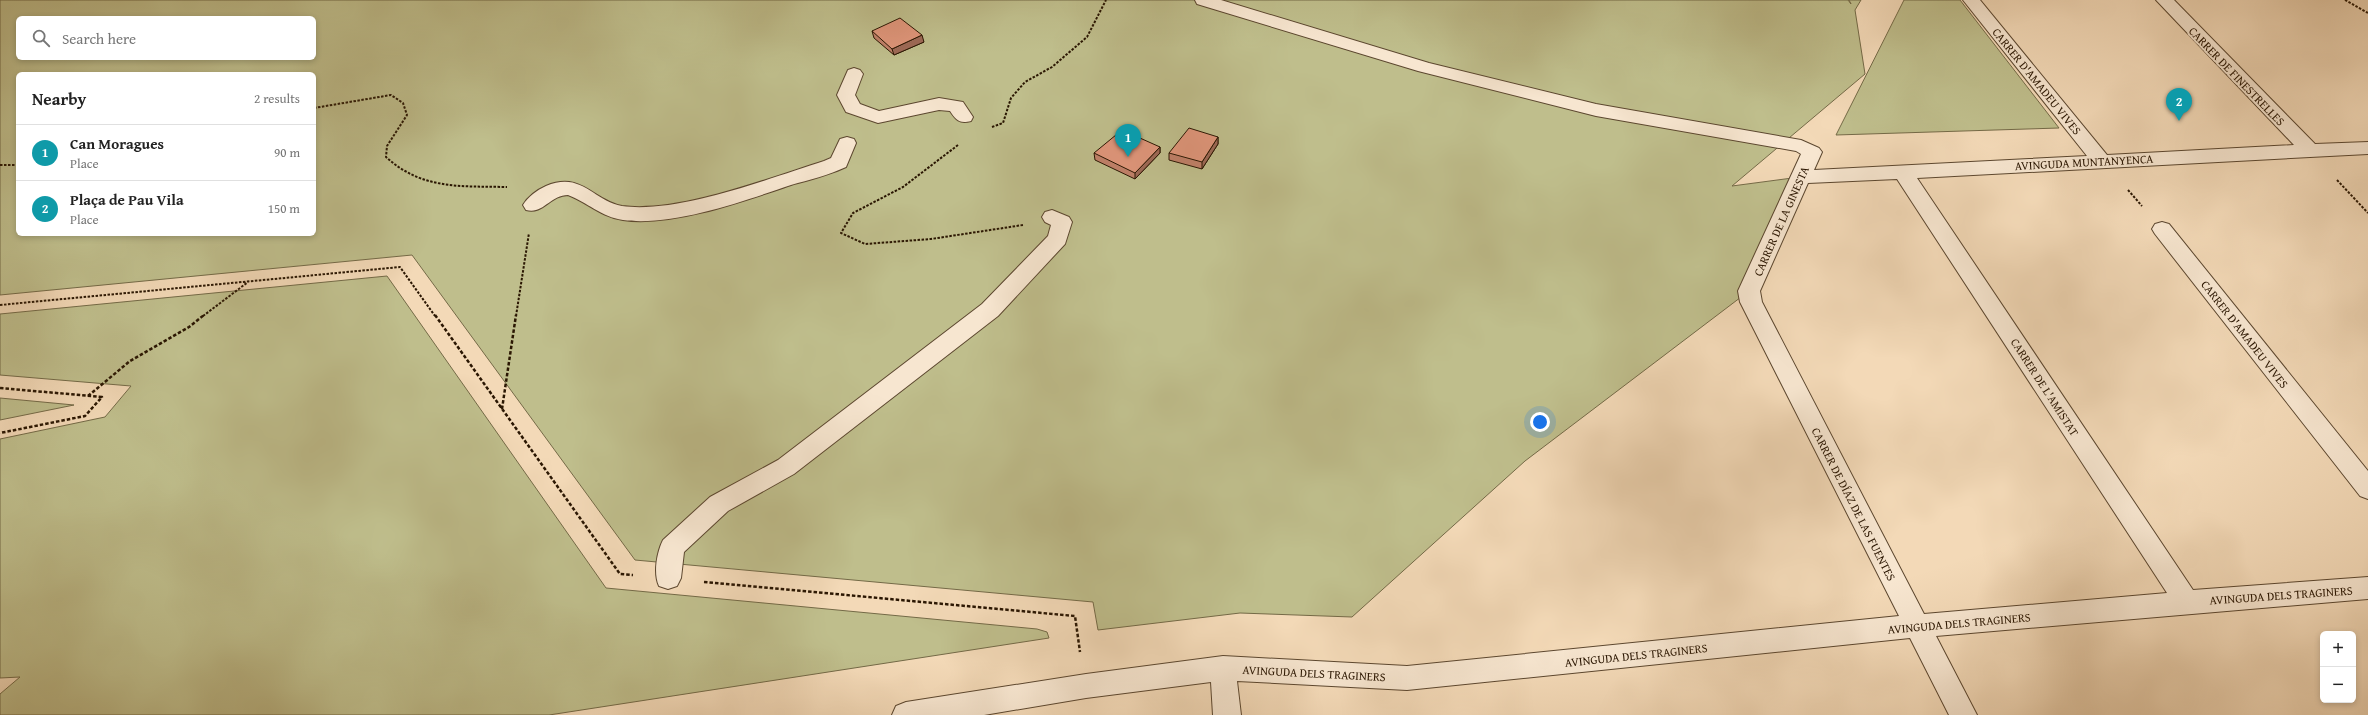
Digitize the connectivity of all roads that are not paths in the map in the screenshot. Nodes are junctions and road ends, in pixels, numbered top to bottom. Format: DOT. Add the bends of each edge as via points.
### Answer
graph roads {
  1 [pos="1203,0"];
  2 [pos="1971,0"];
  3 [pos="2164,0"];
  4 [pos="854,74"];
  5 [pos="964,117"];
  6 [pos="847,143"];
  7 [pos="2368,148"];
  8 [pos="2311,152"];
  9 [pos="2102,161"];
  10 [pos="1903,172"];
  11 [pos="1800,177"];
  12 [pos="538,200"];
  13 [pos="1052,217"];
  14 [pos="2162,230"];
  15 [pos="1749,291"];
  16 [pos="2368,489"];
  17 [pos="668,578"];
  18 [pos="2368,588"];
  19 [pos="2187,602"];
  20 [pos="1916,626"];
  21 [pos="1223,668"];
  22 [pos="906,715"];
  23 [pos="1227,715"];
  24 [pos="1963,715"];
  1 -- 11 [label="street, CARRER DE LA GINESTA" via="1424,67 1588,108 1801,146 1812,152"];
  2 -- 9 [label="street, CARRER D'AMADEU VIVES"];
  3 -- 8 [label="street, CARRER DE FINESTRELLES"];
  4 -- 5 [label="street" via="846,95 853,108 878,117 938,104 956,106"];
  6 -- 12 [label="street" via="839,162 830,166 696,206 665,211 622,212 581,191 561,189"];
  7 -- 8 [label="street, AVINGUDA MUNTANYENCA"];
  8 -- 9 [label="street, AVINGUDA MUNTANYENCA"];
  9 -- 10 [label="street, AVINGUDA MUNTANYENCA"];
  10 -- 11 [label="street, AVINGUDA MUNTANYENCA"];
  10 -- 19 [label="street, CARRER DE L'AMISTAT"];
  11 -- 15 [label="street, CARRER DE LA GINESTA"];
  13 -- 17 [label="street" via="1062,222 1058,240 990,310 786,467 719,504 672,547"];
  14 -- 16 [label="street, CARRER D'AMADEU VIVES"];
  15 -- 20 [label="street, CARRER DE DÍAZ DE LAS FUENTES" via="1751,302"];
  18 -- 19 [label="street, AVINGUDA DELS TRAGINERS"];
  19 -- 20 [label="street, AVINGUDA DELS TRAGINERS"];
  20 -- 21 [label="street, AVINGUDA DELS TRAGINERS" via="1407,678"];
  20 -- 24 [label="street, CARRER DE DÍAZ DE LAS FUENTES"];
  21 -- 22 [label="street, AVINGUDA DELS TRAGINERS" via="1086,686"];
  21 -- 23 [label="street"];
}
